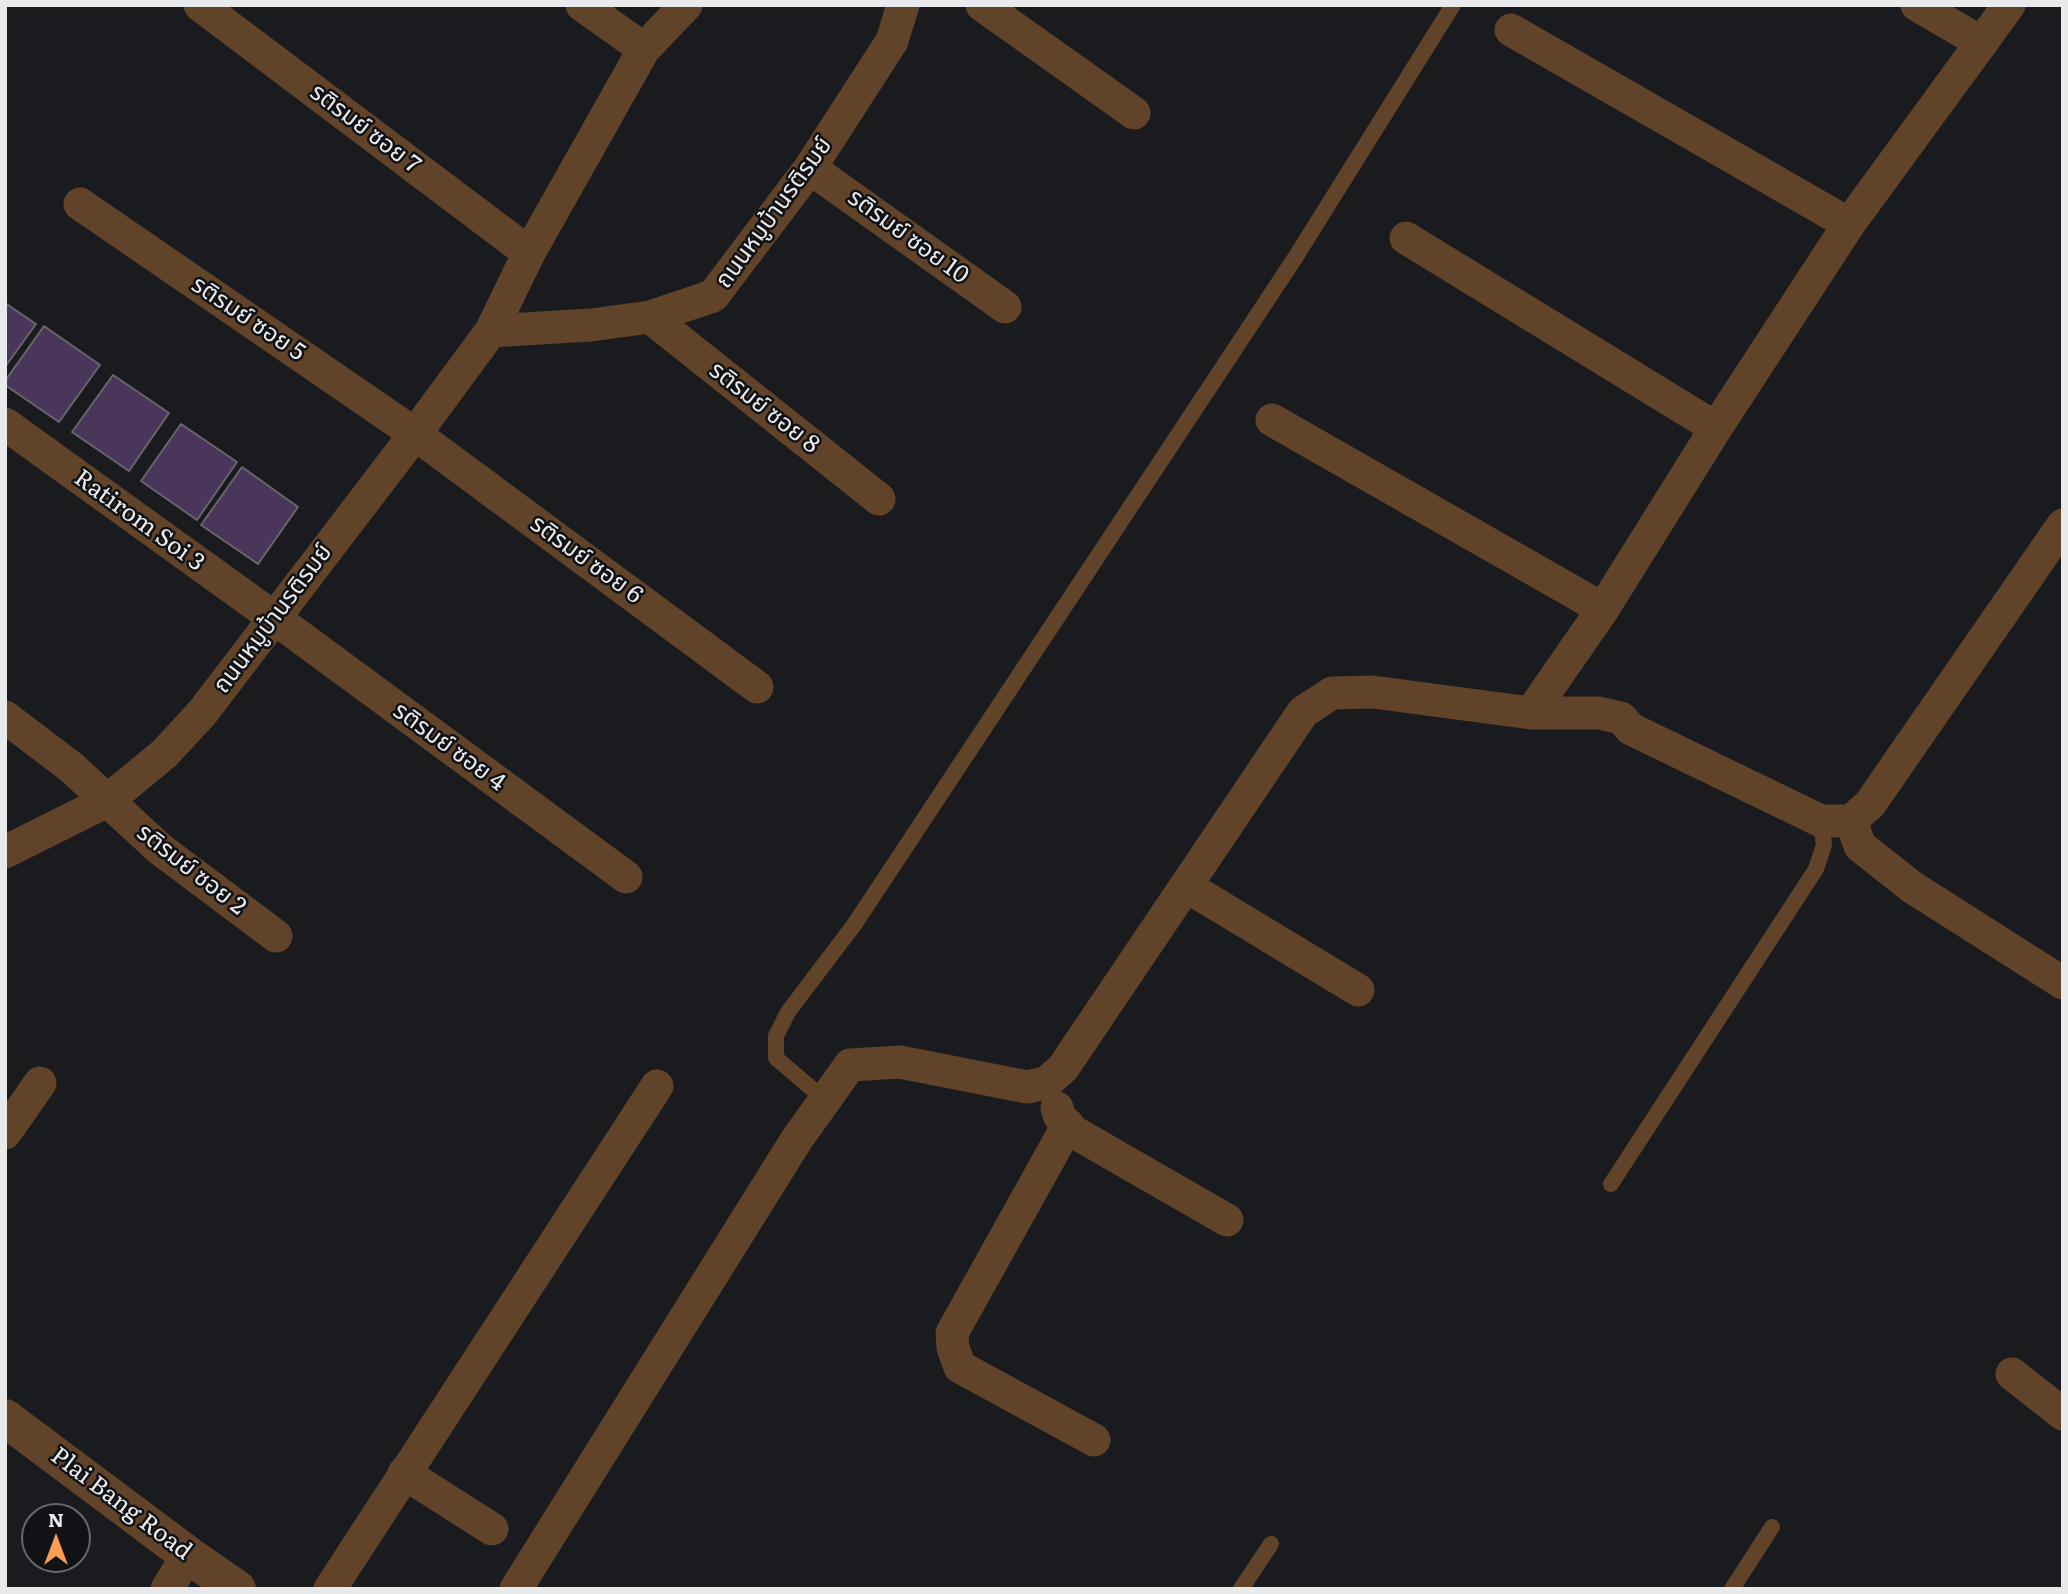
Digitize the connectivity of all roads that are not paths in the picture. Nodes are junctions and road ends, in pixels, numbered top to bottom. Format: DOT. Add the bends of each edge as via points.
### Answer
graph roads {
  1 [pos="200,5"];
  2 [pos="582,5"];
  3 [pos="686,5"];
  4 [pos="903,5"];
  5 [pos="982,5"];
  6 [pos="1453,5"];
  7 [pos="1917,5"];
  8 [pos="2008,5"];
  9 [pos="1511,30"];
  10 [pos="1982,43"];
  11 [pos="644,49"];
  12 [pos="1134,113"];
  13 [pos="810,167"];
  14 [pos="80,204"];
  15 [pos="1849,224"];
  16 [pos="1406,238"];
  17 [pos="529,253"];
  18 [pos="1005,307"];
  19 [pos="650,317"];
  20 [pos="491,331"];
  21 [pos="1272,420"];
  22 [pos="5,424"];
  23 [pos="1716,428"];
  24 [pos="415,434"];
  25 [pos="879,499"];
  26 [pos="2063,526"];
  27 [pos="1603,609"];
  28 [pos="273,617"];
  29 [pos="757,687"];
  30 [pos="1531,713"];
  31 [pos="5,717"];
  32 [pos="107,801"];
  33 [pos="1836,821"];
  34 [pos="5,852"];
  35 [pos="626,877"];
  36 [pos="1186,886"];
  37 [pos="276,936"];
  38 [pos="2063,983"];
  39 [pos="1358,990"];
  40 [pos="40,1083"];
  41 [pos="1046,1083"];
  42 [pos="657,1086"];
  43 [pos="825,1100"];
  44 [pos="1068,1125"];
  45 [pos="5,1133"];
  46 [pos="1611,1184"];
  47 [pos="1227,1220"];
  48 [pos="2012,1374"];
  49 [pos="2063,1414"];
  50 [pos="5,1418"];
  51 [pos="1094,1440"];
  52 [pos="404,1473"];
  53 [pos="1772,1527"];
  54 [pos="492,1529"];
  55 [pos="1271,1544"];
  56 [pos="188,1555"];
  57 [pos="167,1589"];
  58 [pos="237,1589"];
  59 [pos="330,1589"];
  60 [pos="516,1589"];
  61 [pos="1241,1589"];
  62 [pos="1732,1589"];
  1 -- 17 [label="street, รติรมย์ ซอย 7"];
  2 -- 11 [label="street"];
  3 -- 11 [label="street, ถนนหมูบ้านรติรมย์"];
  4 -- 13 [label="street, ถนนหมูบ้านรติรมย์" via="892,41"];
  5 -- 12 [label="street"];
  6 -- 43 [label="lane" via="1295,258 862,914 788,1012 776,1036 776,1058"];
  7 -- 10 [label="street"];
  8 -- 10 [label="street"];
  9 -- 15 [label="street"];
  10 -- 15 [label="street"];
  11 -- 17 [label="street, ถนนหมูบ้านรติรมย์"];
  13 -- 18 [label="street, รติรมย์ ซอย 10"];
  13 -- 19 [label="street, ถนนหมูบ้านรติรมย์" via="713,296"];
  14 -- 24 [label="street, รติรมย์ ซอย 5"];
  15 -- 23 [label="street"];
  16 -- 23 [label="street"];
  17 -- 20 [label="street, ถนนหมูบ้านรติรมย์"];
  19 -- 20 [label="street, ถนนหมูบ้านรติรมย์" via="591,326"];
  19 -- 25 [label="street, รติรมย์ ซอย 8"];
  20 -- 24 [label="street, ถนนหมูบ้านรติรมย์"];
  21 -- 27 [label="street"];
  22 -- 28 [label="street, Ratirom Soi 3"];
  23 -- 27 [label="street"];
  24 -- 28 [label="street, ถนนหมูบ้านรติรมย์"];
  24 -- 29 [label="street, รติรมย์ ซอย 6"];
  26 -- 33 [label="street" via="1870,804"];
  27 -- 30 [label="street"];
  28 -- 32 [label="street, ถนนหมูบ้านรติรมย์" via="202,713 164,754"];
  28 -- 35 [label="street, รติรมย์ ซอย 4"];
  30 -- 33 [label="street" via="1599,713 1621,718 1631,729"];
  30 -- 36 [label="street" via="1373,692 1332,693 1304,712"];
  31 -- 32 [label="street, รติรมย์ ซอย 2"];
  32 -- 34 [label="street, ถนนหมูบ้านรติรมย์"];
  32 -- 37 [label="street, รติรมย์ ซอย 2" via="160,849"];
  33 -- 38 [label="street" via="1912,887"];
  33 -- 46 [label="lane" via="1816,869"];
  36 -- 39 [label="street"];
  36 -- 41 [label="street" via="1063,1068"];
  40 -- 45 [label="street"];
  41 -- 43 [label="street" via="1027,1087 900,1062 860,1064 850,1065"];
  41 -- 44 [label="street"];
  42 -- 52 [label="street"];
  43 -- 60 [label="street"];
  44 -- 47 [label="street"];
  44 -- 51 [label="street" via="952,1333 952,1341 960,1367"];
  48 -- 49 [label="street"];
  50 -- 56 [label="street, Plai Bang Road"];
  52 -- 54 [label="street"];
  52 -- 59 [label="street"];
  53 -- 62 [label="lane"];
  55 -- 61 [label="lane"];
  56 -- 57 [label="street"];
  56 -- 58 [label="street, Plai Bang Road"];
}
